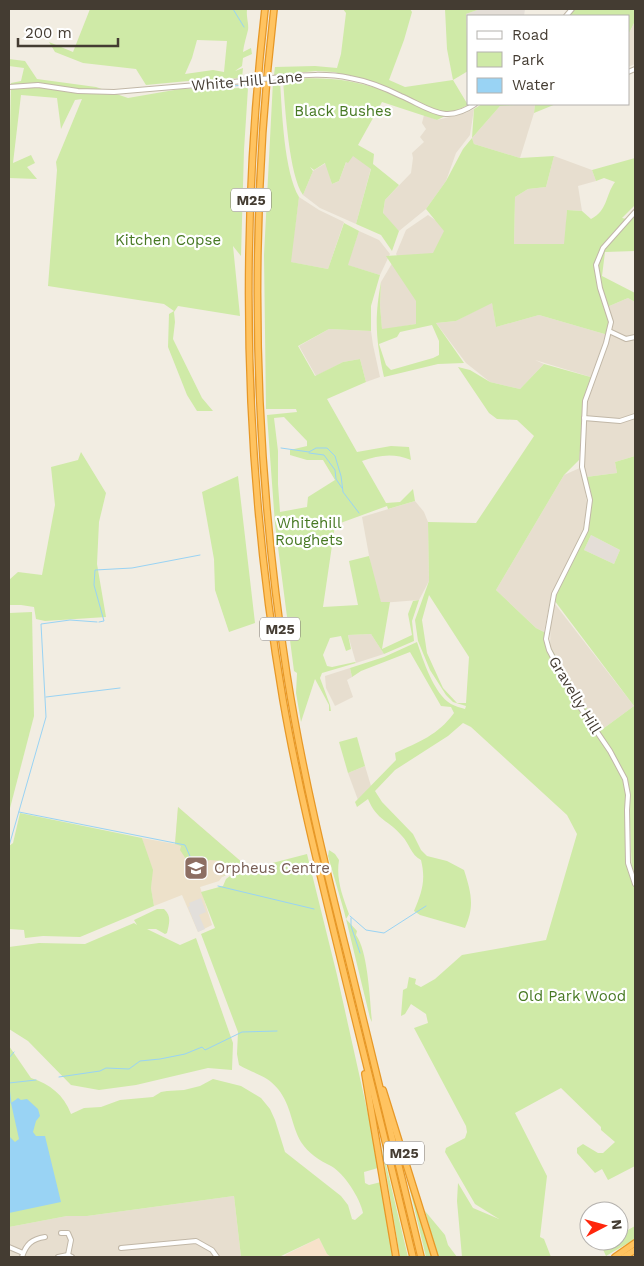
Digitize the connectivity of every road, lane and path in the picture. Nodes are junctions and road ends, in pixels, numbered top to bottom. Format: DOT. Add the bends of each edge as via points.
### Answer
graph roads {
  1 [pos="265,9"];
  2 [pos="274,9"];
  3 [pos="9,87"];
  4 [pos="474,105"];
  5 [pos="635,212"];
  6 [pos="609,332"];
  7 [pos="635,337"];
  8 [pos="635,416"];
  9 [pos="584,418"];
  10 [pos="635,884"];
  11 [pos="360,1038"];
  12 [pos="370,1050"];
  13 [pos="70,1226"];
  14 [pos="68,1232"];
  15 [pos="61,1233"];
  16 [pos="45,1237"];
  17 [pos="635,1243"];
  18 [pos="9,1247"];
  19 [pos="121,1248"];
  20 [pos="635,1250"];
  21 [pos="23,1255"];
  22 [pos="70,1256"];
  23 [pos="58,1257"];
  24 [pos="217,1257"];
  25 [pos="396,1257"];
  26 [pos="413,1257"];
  27 [pos="421,1257"];
  28 [pos="435,1257"];
  29 [pos="615,1257"];
  30 [pos="624,1257"];
  1 -- 11 [label="highway, M25" via="253,152 249,258 251,393 258,507 272,631 295,766"];
  2 -- 12 [label="highway, M25" via="263,124 256,279 259,398 268,529 280,631 302,761"];
  3 -- 4 [label="street, White Hill Lane, bridge" via="38,85 114,92 326,75 351,78 384,88 445,114 464,112"];
  5 -- 6 [label="street" via="603,248 596,265 611,322"];
  6 -- 7 [label="street" via="626,339"];
  6 -- 9 [label="street, Gravelly Hill" via="585,401"];
  8 -- 9 [label="street" via="620,421"];
  9 -- 10 [label="street, Gravelly Hill" via="582,467 590,500 588,521 554,594 546,639 578,704 623,772 628,795 628,863"];
  11 -- 25 [label="highway, M25"];
  11 -- 26 [label="highway, M25"];
  12 -- 27 [label="highway, M25"];
  12 -- 28 [label="highway, M25"];
  13 -- 14 [label="street"];
  14 -- 15 [label="street"];
  14 -- 22 [label="street"];
  16 -- 21 [label="street" via="35,1238"];
  17 -- 29 [label="highway"];
  18 -- 21 [label="street"];
  19 -- 24 [label="street" via="196,1241 212,1250"];
  20 -- 30 [label="highway"];
  22 -- 23 [label="street"];
}
